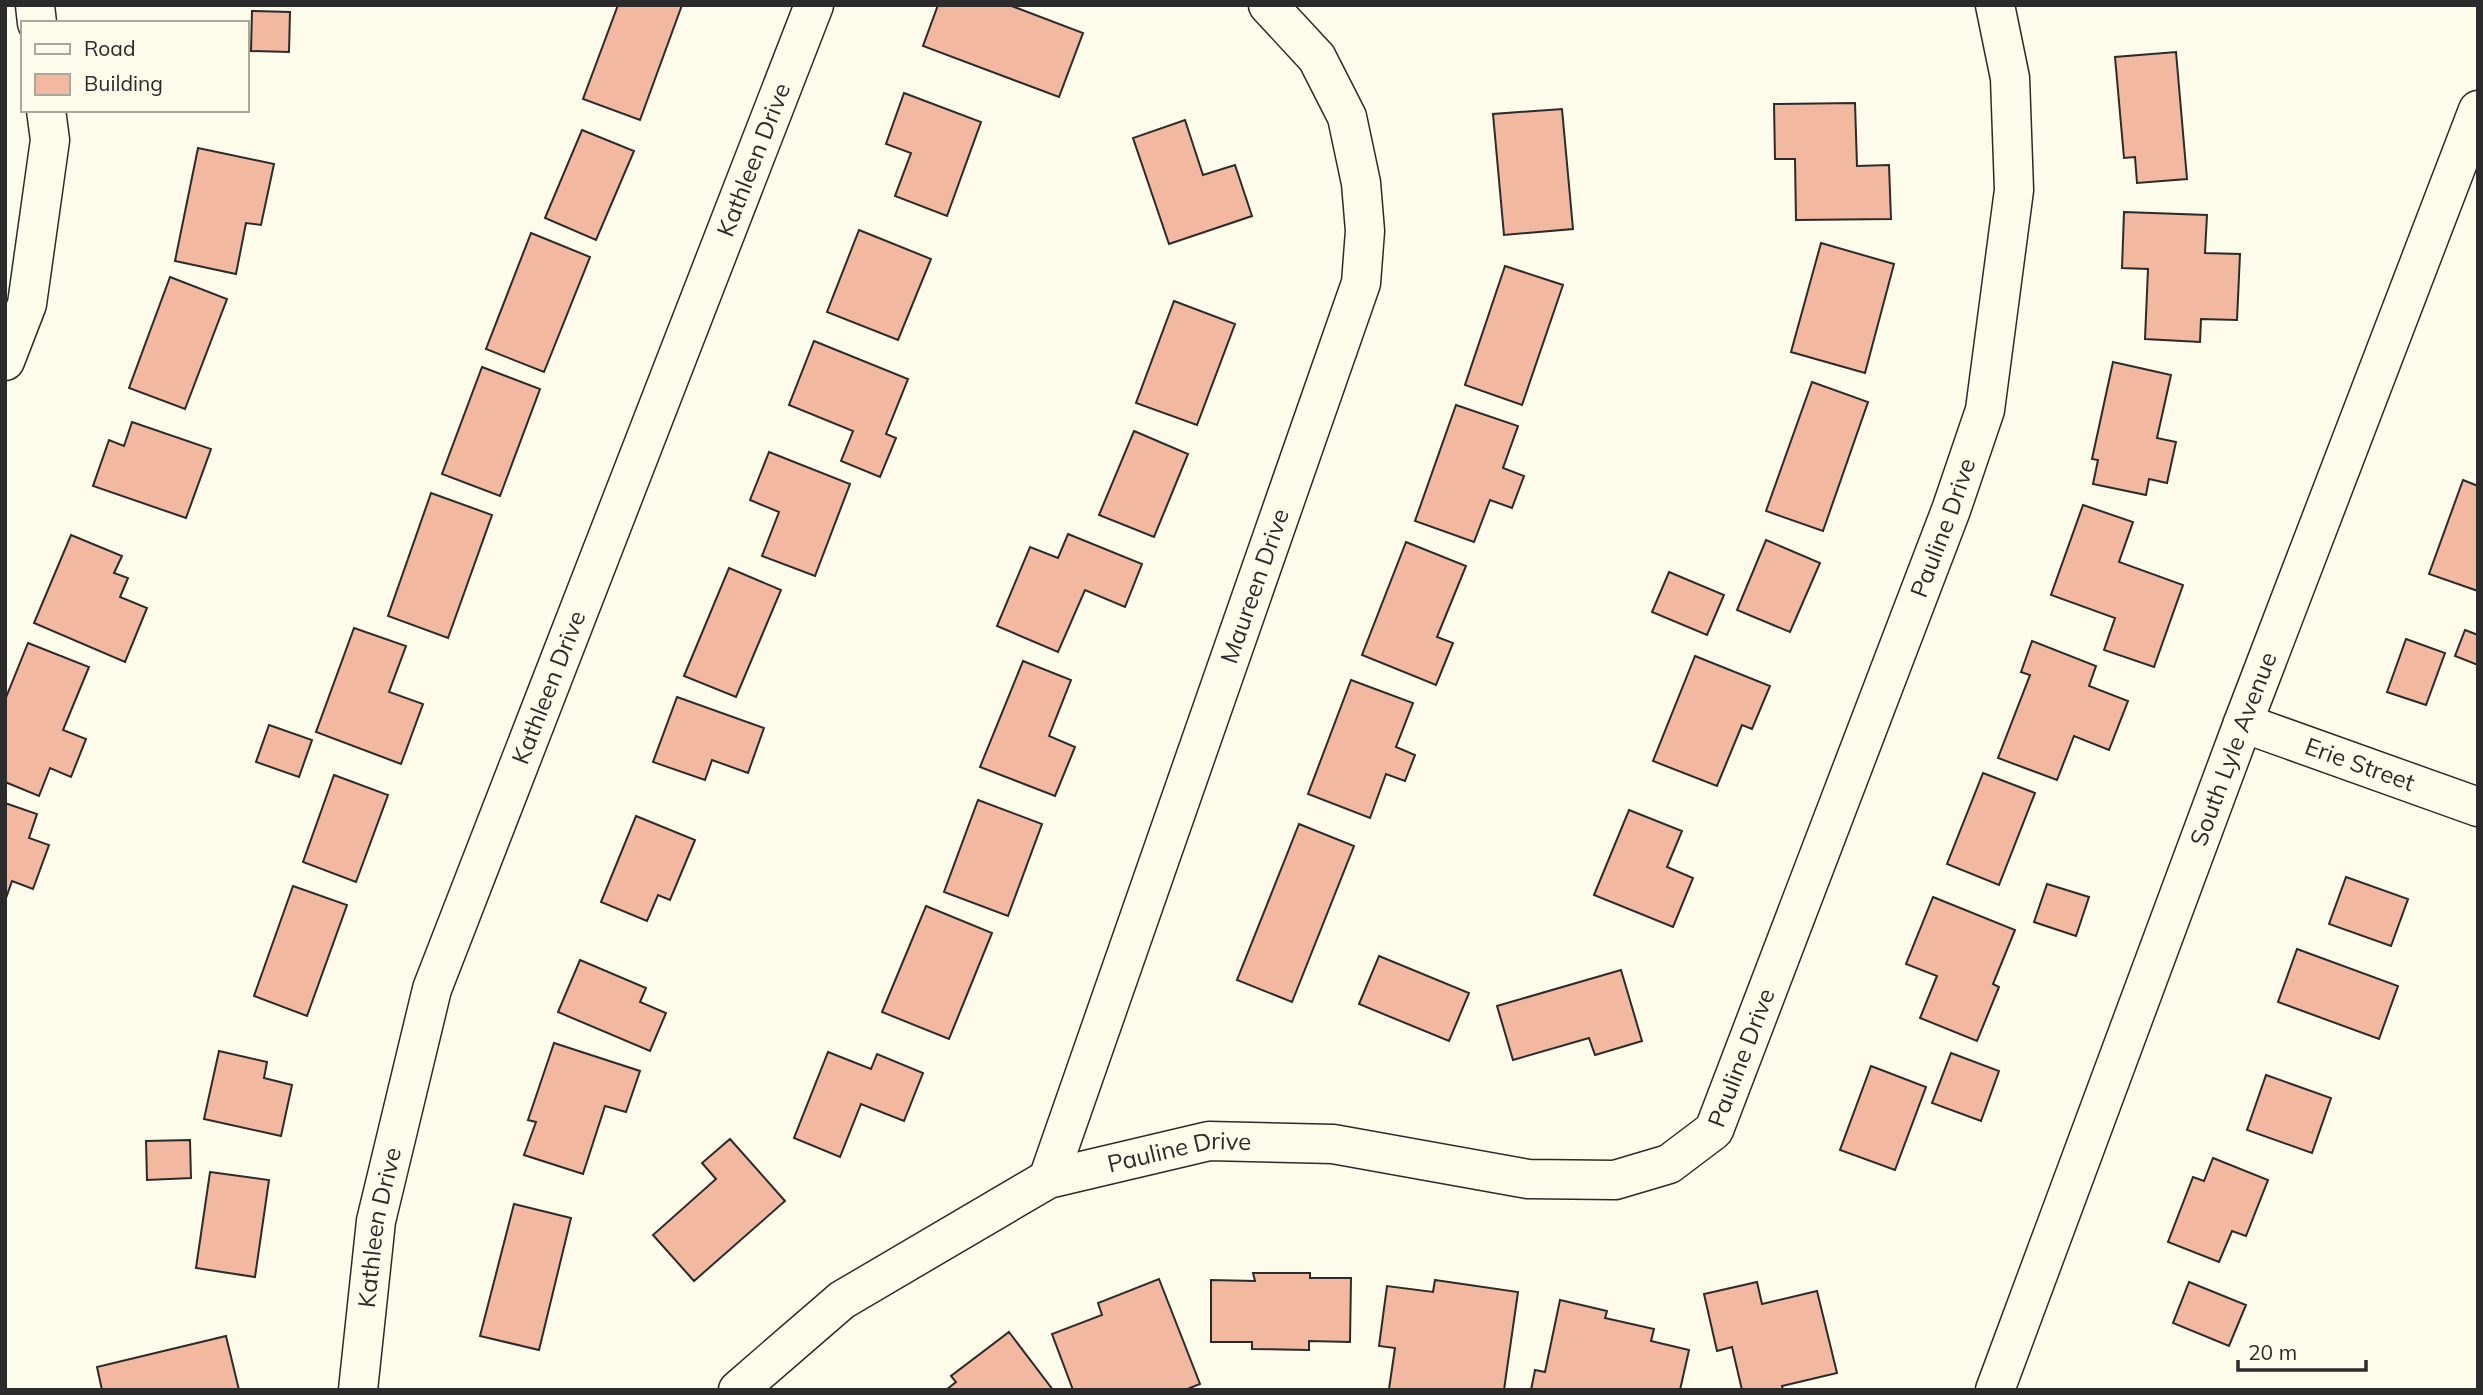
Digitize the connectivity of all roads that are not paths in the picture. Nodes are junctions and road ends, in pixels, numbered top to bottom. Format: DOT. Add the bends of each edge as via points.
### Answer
graph roads {
  1 [pos="814,5"];
  2 [pos="1268,5"];
  3 [pos="1996,5"];
  4 [pos="2478,110"];
  5 [pos="46,112"];
  6 [pos="5,361"];
  7 [pos="2243,723"];
  8 [pos="2478,807"];
  9 [pos="1048,1179"];
  10 [pos="358,1390"];
  11 [pos="738,1390"];
  12 [pos="1994,1390"];
  1 -- 10 [label="street, Kathleen Drive" via="432,989 376,1221"];
  2 -- 9 [label="street, Maureen Drive" via="1317,58 1347,117 1366,231 1361,283"];
  3 -- 9 [label="street, Pauline Drive" via="2010,78 2014,190 1985,410 1714,1130 1669,1164 1615,1180 1528,1179 1333,1144 1209,1141"];
  4 -- 7 [label="street, South Lyle Avenue"];
  5 -- 6 [label="street" via="50,140 27,304"];
  7 -- 8 [label="street, Erie Street"];
  7 -- 12 [label="street, South Lyle Avenue"];
  9 -- 11 [label="street, Pauline Drive" via="842,1300"];
}
